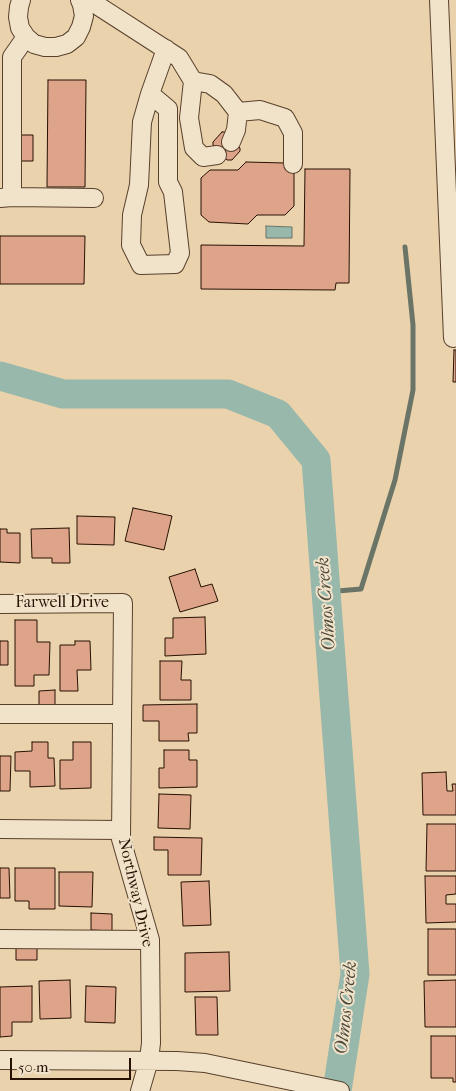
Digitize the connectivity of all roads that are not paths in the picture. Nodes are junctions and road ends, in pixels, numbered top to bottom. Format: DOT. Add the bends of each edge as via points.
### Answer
graph roads {
  1 [pos="21,0"];
  2 [pos="80,0"];
  3 [pos="89,0"];
  4 [pos="439,0"];
  5 [pos="26,36"];
  6 [pos="166,49"];
  7 [pos="193,81"];
  8 [pos="150,94"];
  9 [pos="238,112"];
  10 [pos="231,142"];
  11 [pos="217,155"];
  12 [pos="294,164"];
  13 [pos="6,197"];
  14 [pos="94,198"];
  15 [pos="452,211"];
  16 [pos="453,338"];
  17 [pos="123,603"];
  18 [pos="0,604"];
  19 [pos="0,714"];
  20 [pos="122,714"];
  21 [pos="0,829"];
  22 [pos="121,830"];
  23 [pos="0,939"];
  24 [pos="149,940"];
  25 [pos="0,1060"];
  26 [pos="149,1060"];
  27 [pos="140,1091"];
  28 [pos="340,1091"];
  1 -- 5 [label="street" via="18,17"];
  2 -- 5 [label="street" via="84,16 82,27 67,44 45,47 34,44"];
  3 -- 6 [label="street"];
  4 -- 15 [label="street"];
  5 -- 13 [label="street" via="12,57"];
  6 -- 7 [label="street" via="180,58"];
  6 -- 8 [label="street"];
  7 -- 9 [label="street" via="210,84 224,94"];
  7 -- 11 [label="street" via="189,118 194,148 203,157"];
  8 -- 8 [label="street" via="142,122 140,185 132,215 131,245 141,265 175,264 180,253 173,192 168,182 168,108"];
  9 -- 10 [label="street"];
  9 -- 12 [label="street" via="260,110 285,118 293,133"];
  13 -- 14 [label="street"];
  15 -- 16 [label="street"];
  17 -- 18 [label="street, Farwell Drive"];
  17 -- 20 [label="street, Northway Drive"];
  19 -- 20 [label="street"];
  20 -- 22 [label="street, Northway Drive"];
  21 -- 22 [label="street"];
  22 -- 24 [label="street, Northway Drive"];
  23 -- 24 [label="street"];
  24 -- 26 [label="street, Northway Drive"];
  25 -- 26 [label="street"];
  26 -- 27 [label="street, Northway Drive"];
  26 -- 28 [label="street" via="204,1064"];
}
